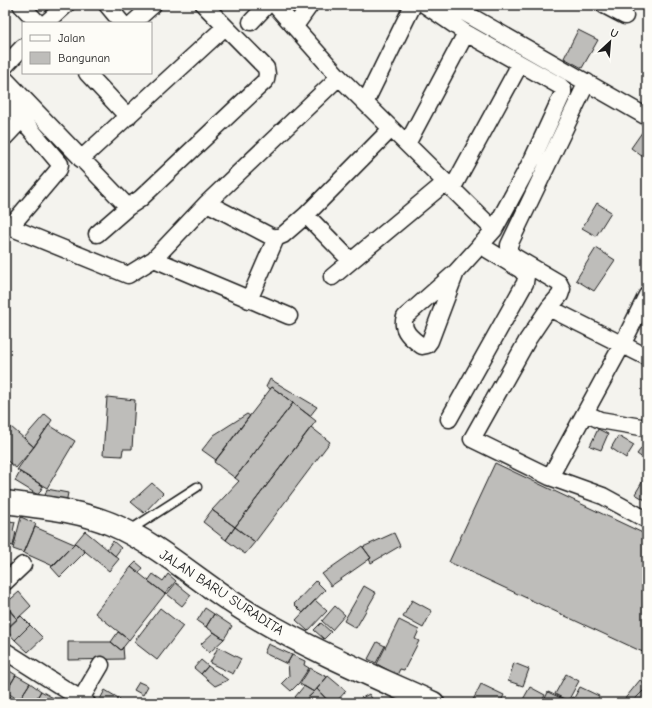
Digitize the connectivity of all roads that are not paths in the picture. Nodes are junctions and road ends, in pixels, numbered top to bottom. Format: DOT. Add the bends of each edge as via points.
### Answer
graph roads {
  1 [pos="20,5"];
  2 [pos="66,5"];
  3 [pos="107,5"];
  4 [pos="152,5"];
  5 [pos="204,5"];
  6 [pos="267,5"];
  7 [pos="275,5"];
  8 [pos="310,5"];
  9 [pos="413,5"];
  10 [pos="424,5"];
  11 [pos="451,5"];
  12 [pos="604,5"];
  13 [pos="625,16"];
  14 [pos="37,22"];
  15 [pos="47,22"];
  16 [pos="121,22"];
  17 [pos="134,22"];
  18 [pos="251,22"];
  19 [pos="294,26"];
  20 [pos="226,27"];
  21 [pos="466,33"];
  22 [pos="22,48"];
  23 [pos="520,64"];
  24 [pos="5,66"];
  25 [pos="88,74"];
  26 [pos="339,77"];
  27 [pos="5,79"];
  28 [pos="587,82"];
  29 [pos="5,99"];
  30 [pos="365,103"];
  31 [pos="128,117"];
  32 [pos="647,117"];
  33 [pos="22,119"];
  34 [pos="391,129"];
  35 [pos="5,137"];
  36 [pos="406,144"];
  37 [pos="81,159"];
  38 [pos="449,186"];
  39 [pos="207,203"];
  40 [pos="128,207"];
  41 [pos="306,215"];
  42 [pos="8,226"];
  43 [pos="494,230"];
  44 [pos="97,234"];
  45 [pos="276,238"];
  46 [pos="480,245"];
  47 [pos="154,259"];
  48 [pos="351,261"];
  49 [pos="456,272"];
  50 [pos="332,277"];
  51 [pos="647,295"];
  52 [pos="250,300"];
  53 [pos="549,308"];
  54 [pos="289,316"];
  55 [pos="622,345"];
  56 [pos="647,357"];
  57 [pos="585,413"];
  58 [pos="449,419"];
  59 [pos="647,429"];
  60 [pos="550,478"];
  61 [pos="197,487"];
  62 [pos="5,502"];
  63 [pos="647,520"];
  64 [pos="128,532"];
  65 [pos="23,565"];
  66 [pos="5,582"];
  67 [pos="5,652"];
  68 [pos="101,665"];
  69 [pos="84,701"];
  70 [pos="433,703"];
  1 -- 14 [label="street"];
  2 -- 15 [label="street"];
  3 -- 16 [label="street"];
  4 -- 17 [label="street"];
  5 -- 20 [label="street"];
  6 -- 18 [label="street"];
  7 -- 19 [label="street"];
  8 -- 19 [label="street"];
  9 -- 30 [label="street"];
  10 -- 21 [label="street"];
  11 -- 28 [label="street"];
  12 -- 13 [label="street"];
  19 -- 26 [label="street"];
  20 -- 31 [label="street"];
  20 -- 40 [label="street" via="266,68 266,80 140,199"];
  21 -- 23 [label="street"];
  21 -- 36 [label="street"];
  22 -- 24 [label="street"];
  23 -- 38 [label="street"];
  23 -- 43 [label="street" via="560,86 563,93 533,158"];
  25 -- 31 [label="street"];
  26 -- 30 [label="street"];
  26 -- 39 [label="street"];
  27 -- 37 [label="street"];
  28 -- 32 [label="street"];
  28 -- 53 [label="street" via="508,245 513,256 559,283 562,289 560,295"];
  29 -- 33 [label="street"];
  30 -- 34 [label="street"];
  31 -- 37 [label="street"];
  33 -- 35 [label="street"];
  33 -- 42 [label="street" via="60,164 59,169"];
  34 -- 36 [label="street"];
  34 -- 41 [label="street"];
  36 -- 38 [label="street"];
  37 -- 40 [label="street"];
  38 -- 43 [label="street"];
  38 -- 48 [label="street"];
  39 -- 45 [label="street"];
  39 -- 47 [label="street"];
  40 -- 44 [label="street"];
  41 -- 45 [label="street" via="283,236"];
  41 -- 48 [label="street"];
  42 -- 47 [label="street" via="128,275"];
  43 -- 46 [label="street"];
  45 -- 52 [label="street"];
  46 -- 49 [label="street"];
  46 -- 58 [label="street" via="522,270 526,276 525,283"];
  47 -- 52 [label="street"];
  48 -- 50 [label="street"];
  51 -- 55 [label="street"];
  52 -- 54 [label="street"];
  53 -- 55 [label="street"];
  53 -- 60 [label="street" via="528,339 472,439"];
  55 -- 56 [label="street"];
  55 -- 57 [label="street"];
  57 -- 59 [label="street" via="600,420"];
  57 -- 60 [label="street"];
  60 -- 63 [label="street" via="603,496"];
  61 -- 64 [label="lane"];
  62 -- 64 [label="main road, JALAN BARU SURADITA" via="78,513"];
  64 -- 70 [label="main road, JALAN BARU SURADITA" via="281,632"];
  65 -- 66 [label="street"];
  67 -- 69 [label="street"];
  68 -- 69 [label="street"];
}
